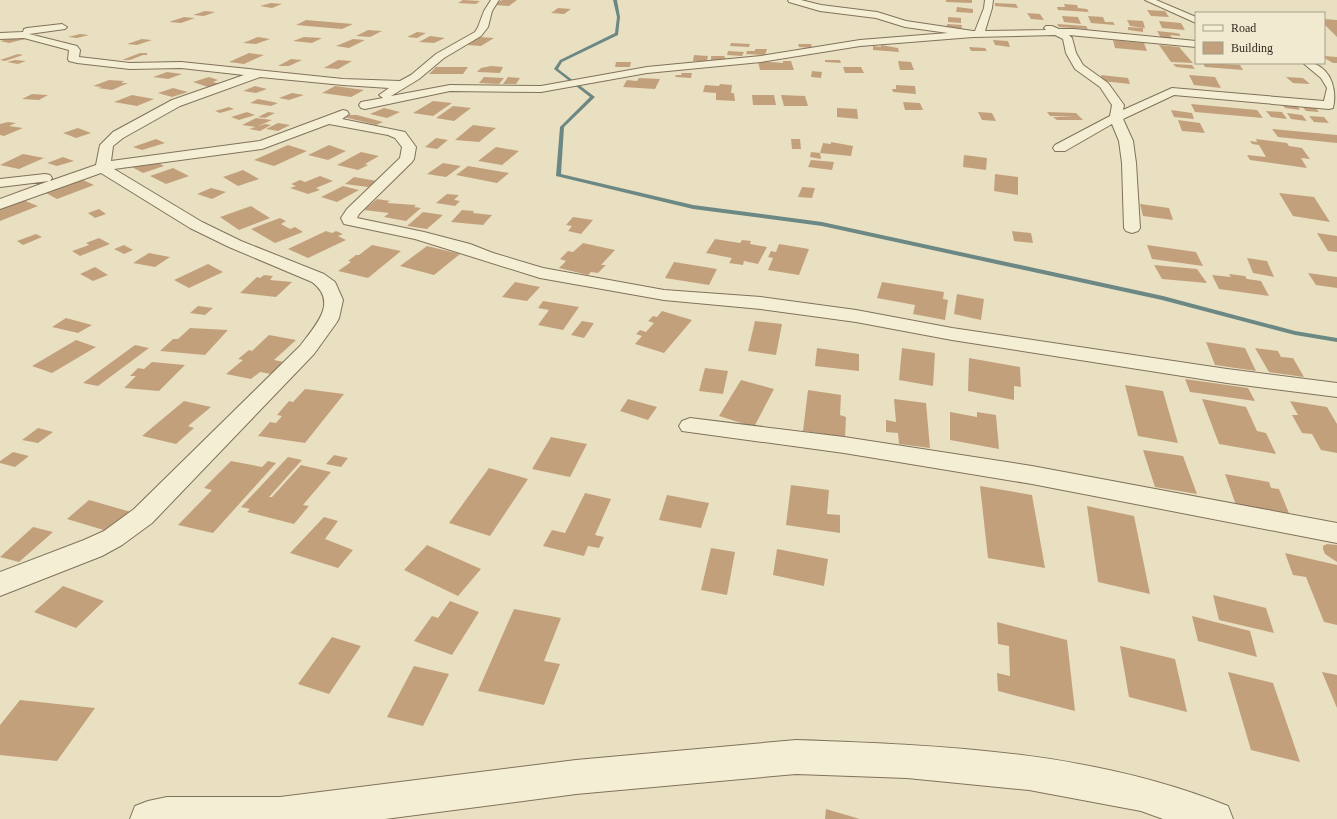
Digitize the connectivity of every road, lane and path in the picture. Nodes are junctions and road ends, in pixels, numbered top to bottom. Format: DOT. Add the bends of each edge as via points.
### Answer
graph roads {
  1 [pos="495,0"];
  2 [pos="792,0"];
  3 [pos="989,0"];
  4 [pos="1149,0"];
  5 [pos="1195,20"];
  6 [pos="62,27"];
  7 [pos="1052,30"];
  8 [pos="976,34"];
  9 [pos="1195,44"];
  10 [pos="1309,64"];
  11 [pos="260,74"];
  12 [pos="404,85"];
  13 [pos="450,88"];
  14 [pos="1336,90"];
  15 [pos="365,105"];
  16 [pos="1116,118"];
  17 [pos="329,120"];
  18 [pos="1060,148"];
  19 [pos="103,168"];
  20 [pos="80,175"];
  21 [pos="0,183"];
  22 [pos="0,204"];
  23 [pos="1132,228"];
  24 [pos="1337,390"];
  25 [pos="690,426"];
  26 [pos="1337,533"];
  27 [pos="0,584"];
  28 [pos="148,819"];
  29 [pos="1215,819"];
  1 -- 12 [label="street" via="478,34 440,56"];
  2 -- 8 [label="street" via="820,8 877,15 905,24"];
  3 -- 8 [label="street"];
  4 -- 5 [label="street"];
  6 -- 11 [label="street" via="0,36 24,35 73,48 76,50 73,59 77,60 130,66 181,65"];
  7 -- 8 [label="street"];
  7 -- 9 [label="street"];
  7 -- 16 [label="street" via="1067,38 1079,67 1104,85 1118,105"];
  8 -- 13 [label="street" via="860,43 761,59 647,70 552,88"];
  10 -- 14 [label="street" via="1325,76"];
  11 -- 12 [label="street"];
  11 -- 19 [label="street" via="176,103 128,129 107,145"];
  12 -- 13 [label="street"];
  12 -- 15 [label="street"];
  13 -- 15 [label="street"];
  14 -- 16 [label="street" via="1329,105 1172,91"];
  15 -- 17 [label="street"];
  16 -- 18 [label="street"];
  16 -- 23 [label="street" via="1126,141"];
  17 -- 19 [label="street" via="262,145 116,164"];
  17 -- 24 [label="street" via="400,135 409,147 407,159 352,212 350,221 418,235 533,271 664,295 761,303 856,316 952,334"];
  19 -- 20 [label="street"];
  19 -- 27 [label="street" via="196,225 318,278 329,286 334,300 330,318 307,350 143,516 113,538 93,548"];
  20 -- 21 [label="street"];
  20 -- 22 [label="street"];
  25 -- 26 [label="street" via="844,445 1017,472"];
  28 -- 29 [label="street" via="167,815 280,815 576,777 796,757 907,761 1029,773 1141,794"];
}
